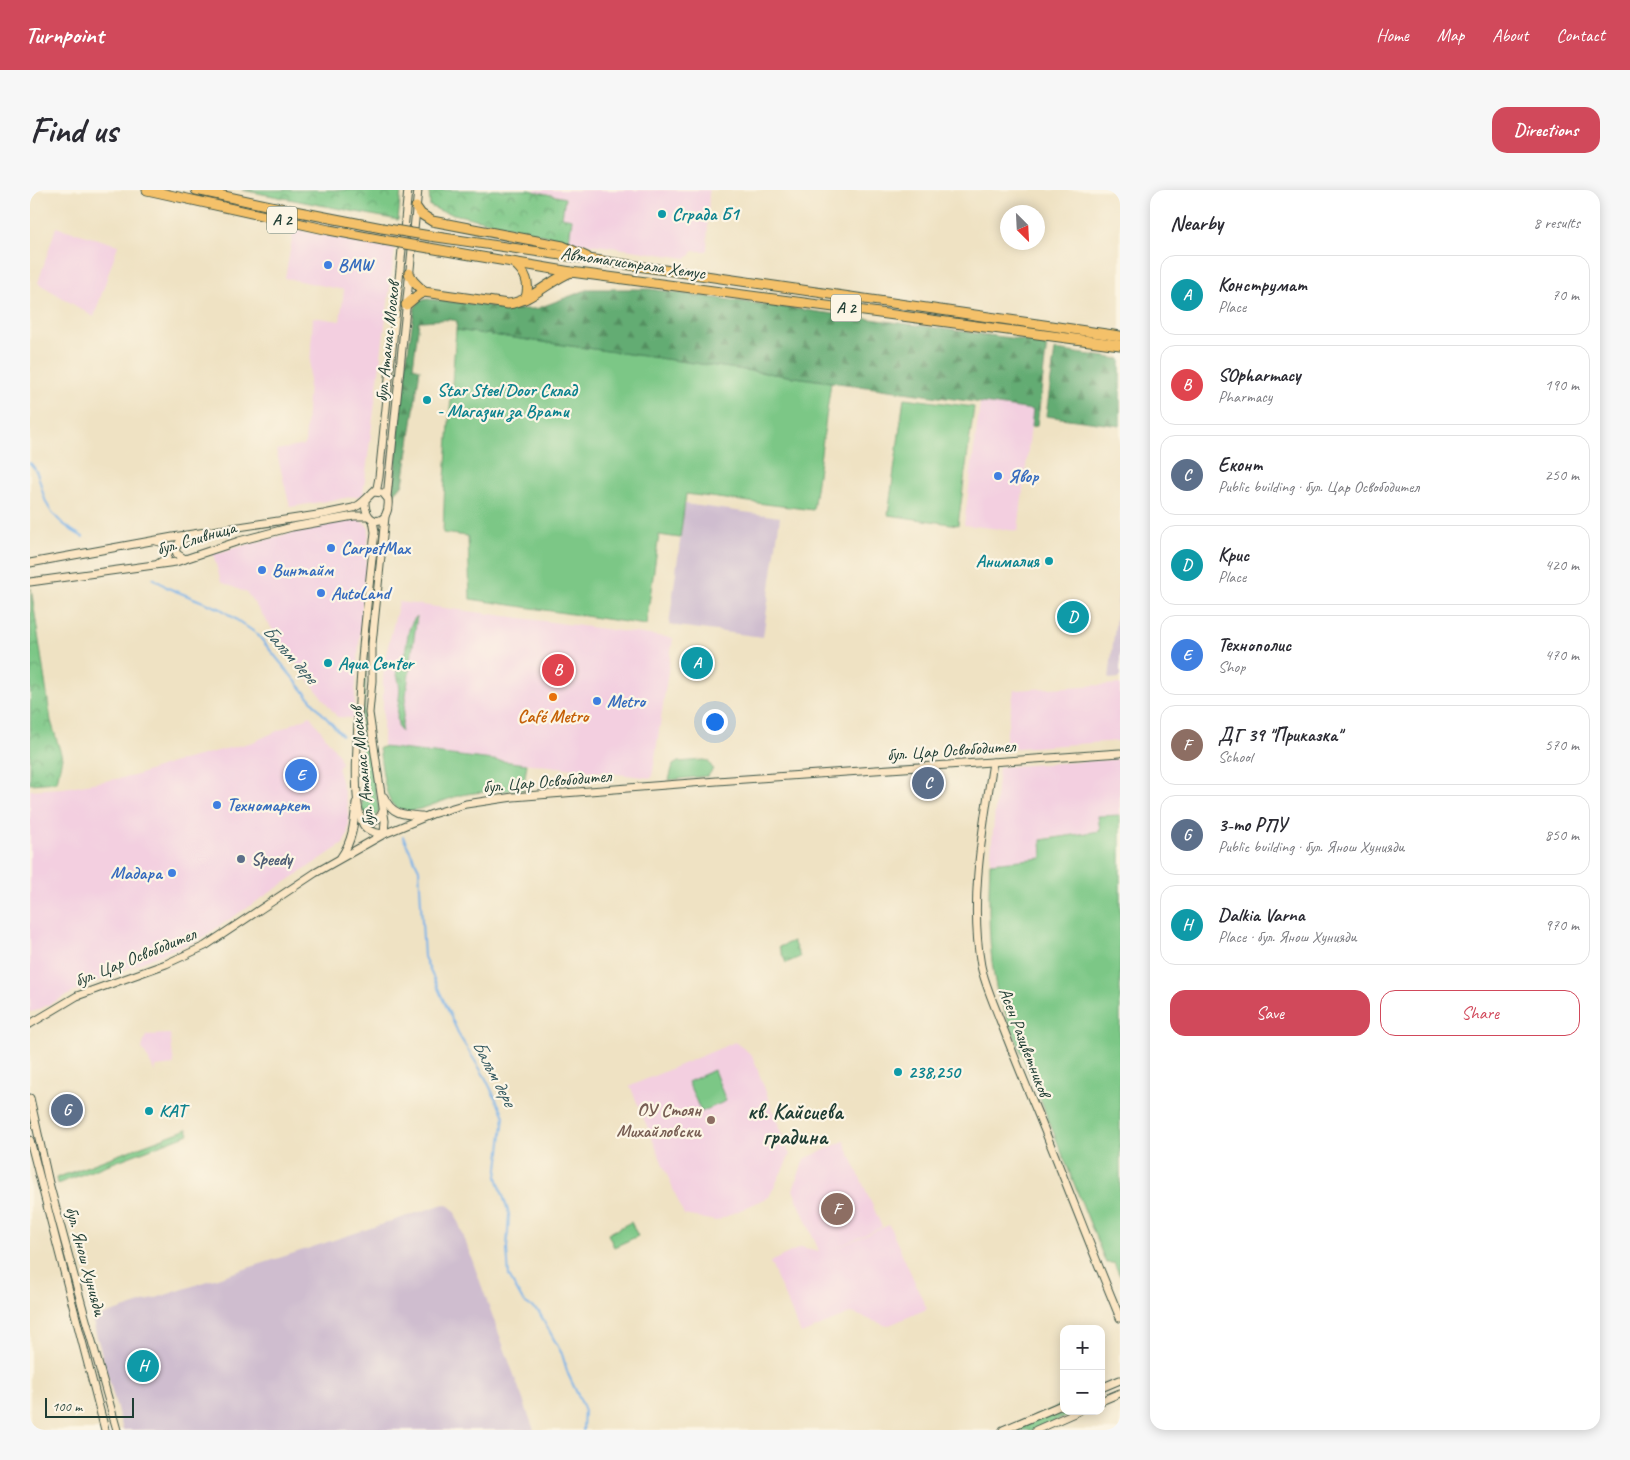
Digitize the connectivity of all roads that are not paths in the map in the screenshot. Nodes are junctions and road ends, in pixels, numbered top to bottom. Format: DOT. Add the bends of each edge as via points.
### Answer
graph roads {
  1 [pos="147,190"];
  2 [pos="196,190"];
  3 [pos="408,190"];
  4 [pos="418,190"];
  5 [pos="416,207"];
  6 [pos="596,261"];
  7 [pos="513,263"];
  8 [pos="571,272"];
  9 [pos="409,273"];
  10 [pos="424,292"];
  11 [pos="526,298"];
  12 [pos="406,305"];
  13 [pos="1120,336"];
  14 [pos="1120,345"];
  15 [pos="373,492"];
  16 [pos="387,496"];
  17 [pos="365,500"];
  18 [pos="385,517"];
  19 [pos="370,518"];
  20 [pos="192,535"];
  21 [pos="156,541"];
  22 [pos="185,559"];
  23 [pos="30,563"];
  24 [pos="152,566"];
  25 [pos="30,582"];
  26 [pos="1120,753"];
  27 [pos="992,762"];
  28 [pos="379,784"];
  29 [pos="357,790"];
  30 [pos="383,810"];
  31 [pos="360,815"];
  32 [pos="425,816"];
  33 [pos="384,834"];
  34 [pos="341,857"];
  35 [pos="47,1013"];
  36 [pos="30,1018"];
  37 [pos="30,1024"];
  38 [pos="30,1098"];
  39 [pos="30,1140"];
  40 [pos="1120,1318"];
  41 [pos="1120,1380"];
  42 [pos="1105,1386"];
  43 [pos="1120,1393"];
  44 [pos="1105,1400"];
  45 [pos="1060,1406"];
  46 [pos="1070,1415"];
  47 [pos="105,1430"];
  48 [pos="118,1430"];
  49 [pos="1003,1430"];
  50 [pos="1036,1430"];
  1 -- 7 [label="highway, Автомагистрала Хемус / A 2, bridge" via="301,224"];
  2 -- 6 [label="highway, Автомагистрала Хемус / A 2, bridge" via="382,228"];
  3 -- 15 [label="main road, бул. Атанас Москов" via="379,477"];
  4 -- 5 [label="main road, бул. Атанас Москов"];
  5 -- 6 [label="highway" via="432,221 563,246"];
  5 -- 9 [label="main road, бул. Атанас Москов"];
  6 -- 13 [label="highway, Автомагистрала Хемус / A 2"];
  7 -- 8 [label="highway, Автомагистрала Хемус / A 2"];
  7 -- 11 [label="highway" via="526,276"];
  8 -- 11 [label="highway"];
  8 -- 14 [label="highway, Автомагистрала Хемус / A 2"];
  9 -- 10 [label="highway"];
  9 -- 12 [label="main road, бул. Атанас Москов"];
  10 -- 11 [label="highway" via="508,304"];
  10 -- 12 [label="highway"];
  12 -- 16 [label="main road, бул. Атанас Москов"];
  15 -- 16 [label="main road"];
  15 -- 17 [label="main road"];
  16 -- 18 [label="main road"];
  17 -- 19 [label="main road" via="365,511"];
  17 -- 20 [label="main road, бул. Сливница" via="353,508"];
  18 -- 19 [label="main road" via="379,521"];
  18 -- 28 [label="main road, бул. Атанас Москов" via="368,714"];
  19 -- 22 [label="main road, бул. Сливница" via="354,516 292,527"];
  19 -- 29 [label="main road, бул. Атанас Москов" via="375,532 358,706"];
  20 -- 21 [label="main road, бул. Сливница"];
  20 -- 22 [label="main road" via="176,545 177,554"];
  21 -- 23 [label="main road, бул. Сливница"];
  21 -- 24 [label="main road" via="164,543 169,551 167,558"];
  22 -- 24 [label="main road, бул. Сливница"];
  24 -- 25 [label="main road, бул. Сливница"];
  26 -- 27 [label="main road, бул. Цар Освободител"];
  27 -- 32 [label="main road, бул. Цар Освободител" via="513,797 466,804"];
  27 -- 40 [label="main road, Асен Разцветников" via="976,919 981,967 1006,1038"];
  28 -- 30 [label="main road, бул. Атанас Москов"];
  28 -- 32 [label="main road" via="387,804 395,812"];
  29 -- 31 [label="main road, бул. Атанас Москов"];
  29 -- 34 [label="main road" via="352,833"];
  30 -- 31 [label="main road" via="378,820 371,823"];
  30 -- 33 [label="main road, бул. Атанас Москов"];
  31 -- 33 [label="main road, бул. Атанас Москов" via="366,828"];
  32 -- 33 [label="main road, бул. Цар Освободител"];
  33 -- 34 [label="main road, бул. Цар Освободител"];
  34 -- 35 [label="main road, бул. Цар Освободител" via="190,954 76,996"];
  35 -- 36 [label="main road"];
  35 -- 37 [label="main road, бул. Цар Освободител"];
  38 -- 48 [label="main road, бул. Янош Хунияди" via="64,1238"];
  39 -- 47 [label="main road, бул. Янош Хунияди"];
  41 -- 42 [label="main road"];
  43 -- 44 [label="main road"];
  45 -- 49 [label="main road"];
  46 -- 50 [label="main road"];
}
